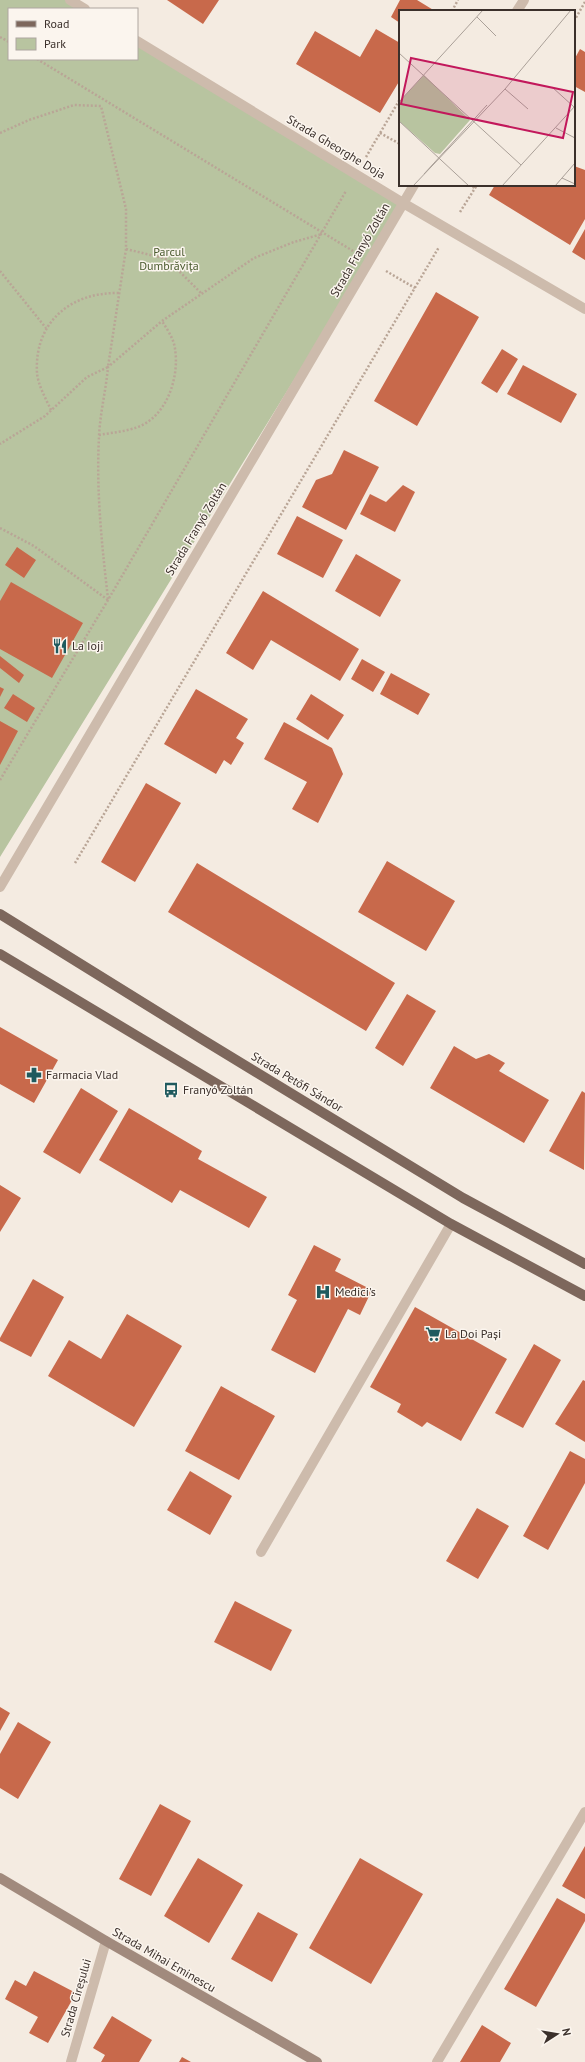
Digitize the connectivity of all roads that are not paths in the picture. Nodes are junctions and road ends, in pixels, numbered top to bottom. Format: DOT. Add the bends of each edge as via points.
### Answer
graph roads {
  1 [pos="70,0"];
  2 [pos="524,0"];
  3 [pos="83,8"];
  4 [pos="518,10"];
  5 [pos="138,42"];
  6 [pos="413,186"];
  7 [pos="403,203"];
  8 [pos="585,309"];
  9 [pos="0,887"];
  10 [pos="0,914"];
  11 [pos="0,954"];
  12 [pos="451,1224"];
  13 [pos="585,1264"];
  14 [pos="585,1296"];
  15 [pos="261,1552"];
  16 [pos="585,1812"];
  17 [pos="0,1878"];
  18 [pos="106,1941"];
  19 [pos="71,2062"];
  20 [pos="317,2062"];
  21 [pos="437,2062"];
  1 -- 3 [label="street"];
  2 -- 4 [label="street"];
  5 -- 7 [label="street, Strada Gheorghe Doja"];
  6 -- 7 [label="street, Strada Franyó Zoltán"];
  7 -- 8 [label="street, Strada Gheorghe Doja"];
  7 -- 9 [label="street, Strada Franyó Zoltán"];
  10 -- 13 [label="main road, Strada Petőfi Sándor" via="463,1198"];
  11 -- 12 [label="main road"];
  12 -- 14 [label="main road"];
  12 -- 15 [label="street"];
  16 -- 21 [label="street"];
  17 -- 18 [label="street, Strada Mihai Eminescu"];
  18 -- 19 [label="street, Strada Cireșului"];
  18 -- 20 [label="street, Strada Mihai Eminescu"];
}
